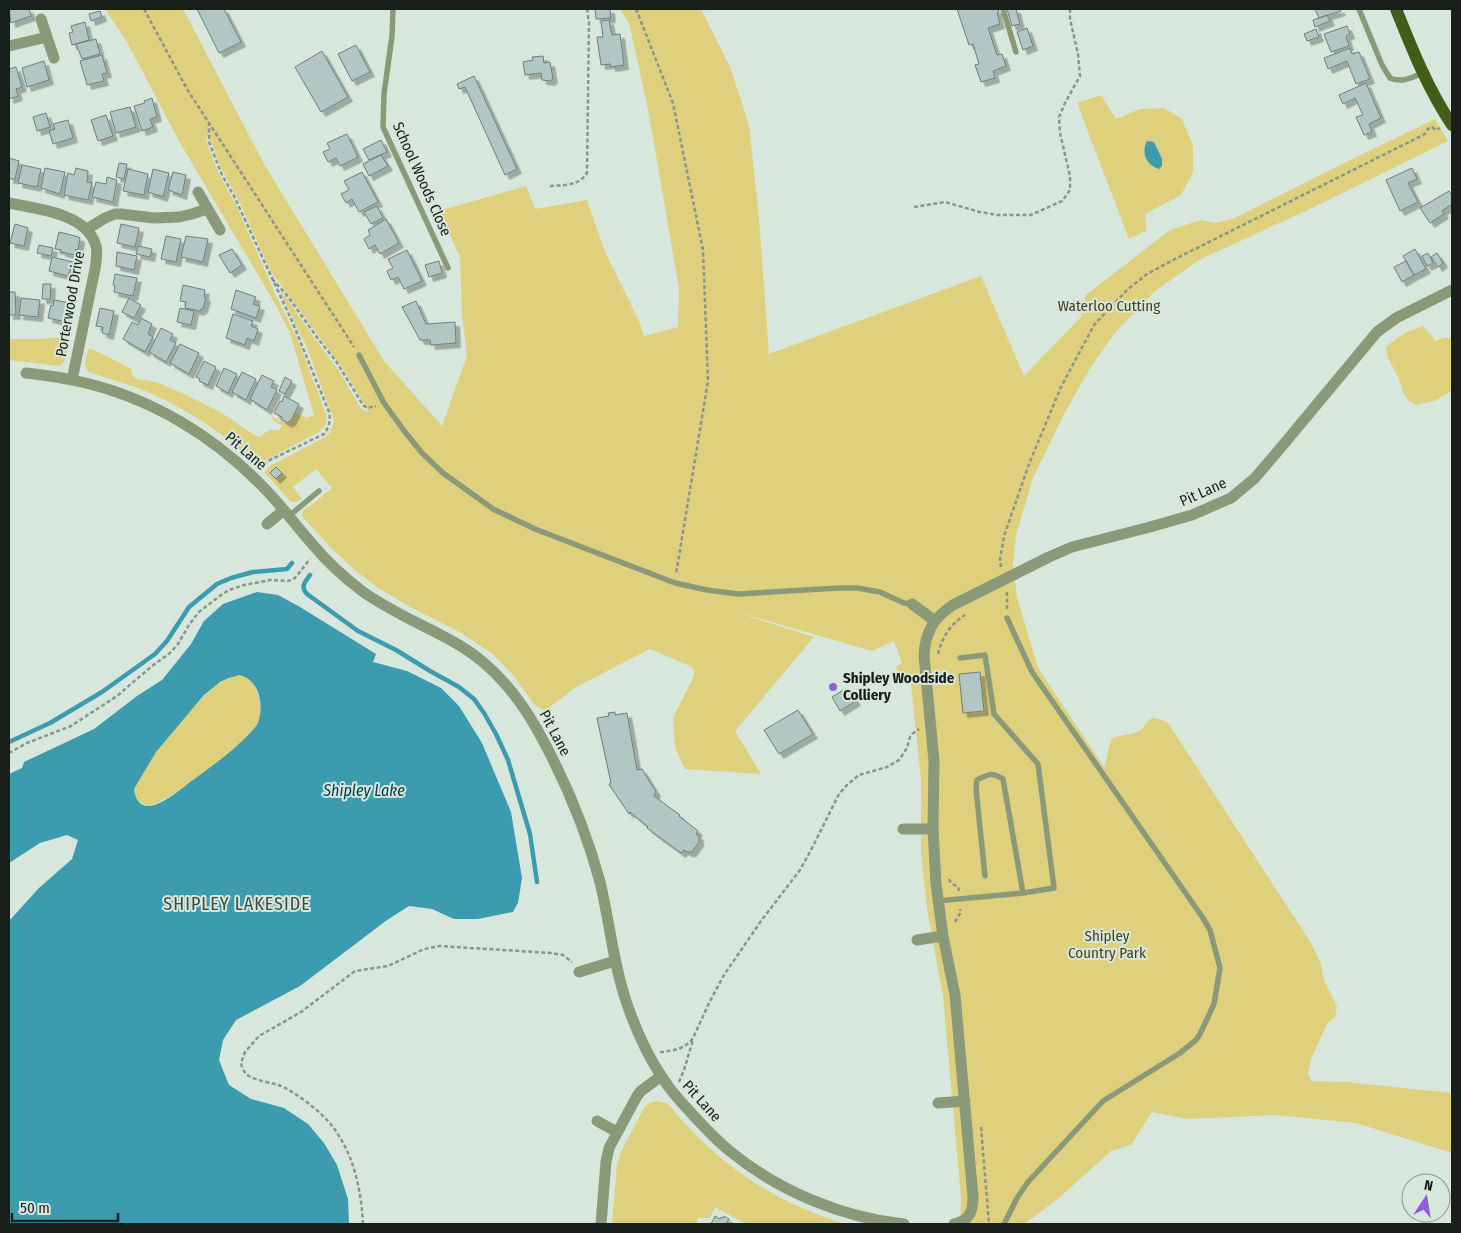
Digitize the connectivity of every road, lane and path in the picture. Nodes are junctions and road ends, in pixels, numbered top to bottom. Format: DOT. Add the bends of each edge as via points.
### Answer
graph roads {
  1 [pos="144,9"];
  2 [pos="393,9"];
  3 [pos="587,9"];
  4 [pos="636,9"];
  5 [pos="1003,9"];
  6 [pos="1070,9"];
  7 [pos="1359,9"];
  8 [pos="1396,9"];
  9 [pos="41,18"];
  10 [pos="47,36"];
  11 [pos="9,46"];
  12 [pos="1016,52"];
  13 [pos="54,58"];
  14 [pos="1423,73"];
  15 [pos="209,122"];
  16 [pos="1447,127"];
  17 [pos="550,186"];
  18 [pos="198,192"];
  19 [pos="9,203"];
  20 [pos="914,207"];
  21 [pos="207,209"];
  22 [pos="87,229"];
  23 [pos="220,230"];
  24 [pos="448,268"];
  25 [pos="271,278"];
  26 [pos="1452,290"];
  27 [pos="359,355"];
  28 [pos="26,373"];
  29 [pos="72,380"];
  30 [pos="384,404"];
  31 [pos="252,475"];
  32 [pos="318,491"];
  33 [pos="286,513"];
  34 [pos="267,524"];
  35 [pos="317,550"];
  36 [pos="1002,580"];
  37 [pos="674,583"];
  38 [pos="912,604"];
  39 [pos="1007,618"];
  40 [pos="935,621"];
  41 [pos="960,658"];
  42 [pos="930,725"];
  43 [pos="9,753"];
  44 [pos="903,829"];
  45 [pos="933,829"];
  46 [pos="985,876"];
  47 [pos="1023,894"];
  48 [pos="937,901"];
  49 [pos="943,936"];
  50 [pos="917,940"];
  51 [pos="615,960"];
  52 [pos="579,972"];
  53 [pos="693,1038"];
  54 [pos="649,1054"];
  55 [pos="661,1076"];
  56 [pos="672,1091"];
  57 [pos="965,1101"];
  58 [pos="938,1103"];
  59 [pos="597,1122"];
  60 [pos="617,1132"];
  61 [pos="866,1221"];
  62 [pos="961,1223"];
  63 [pos="363,1224"];
  64 [pos="601,1224"];
  65 [pos="904,1224"];
  66 [pos="1004,1224"];
  1 -- 15 [label="path" via="187,89"];
  2 -- 24 [label="lane, School Woods Close" via="383,126"];
  3 -- 17 [label="path" via="587,173 575,183"];
  4 -- 37 [label="path" via="673,103 703,250 708,381"];
  5 -- 12 [label="lane"];
  6 -- 20 [label="path" via="1080,76 1059,117 1070,176 1070,190 1062,201 1031,216 997,215 945,202"];
  7 -- 14 [label="lane" via="1390,78 1399,81"];
  8 -- 14 [label="main road"];
  9 -- 10 [label="street"];
  10 -- 11 [label="street"];
  10 -- 13 [label="street"];
  14 -- 16 [label="main road"];
  15 -- 25 [label="path" via="209,142 222,175"];
  15 -- 27 [label="path"];
  16 -- 36 [label="path" via="1430,128 1425,134 1147,274 1127,290 1094,325 1045,424 1004,536 1000,560"];
  18 -- 21 [label="street"];
  19 -- 22 [label="street" via="72,219"];
  21 -- 22 [label="street" via="185,216 154,218 115,214"];
  21 -- 23 [label="street"];
  22 -- 29 [label="street, Porterwood Drive" via="95,244 96,259"];
  25 -- 30 [label="path" via="336,361 363,405 368,408"];
  25 -- 31 [label="path" via="292,321 330,418 324,434 270,460"];
  26 -- 36 [label="street, Pit Lane" via="1396,318 1377,332 1255,478 1237,494 1192,515 1072,548"];
  27 -- 30 [label="lane"];
  28 -- 29 [label="street, Pit Lane"];
  29 -- 31 [label="street, Pit Lane" via="135,399 178,420 210,440"];
  30 -- 37 [label="lane" via="422,453 443,473 493,509 535,529"];
  31 -- 33 [label="street, Pit Lane"];
  32 -- 33 [label="lane"];
  33 -- 34 [label="street"];
  33 -- 35 [label="street, Pit Lane"];
  35 -- 43 [label="path" via="292,580 244,585 221,595 199,612 170,653 117,696 71,726"];
  35 -- 51 [label="street, Pit Lane" via="371,597 467,649 514,694 539,732 580,820 600,882"];
  36 -- 39 [label="path" via="1007,593"];
  36 -- 40 [label="street, Pit Lane" via="953,605"];
  37 -- 38 [label="lane" via="738,594 839,588 870,590"];
  38 -- 40 [label="street"];
  39 -- 66 [label="lane" via="1032,672 1203,918 1210,930 1220,968 1214,1004 1196,1040 1103,1101 1033,1175"];
  40 -- 42 [label="street, Pit Lane" via="926,640 924,656"];
  41 -- 47 [label="lane" via="985,655 994,714 1038,764 1054,888"];
  42 -- 45 [label="street, Pit Lane" via="934,761"];
  42 -- 53 [label="path" via="912,734 900,760 859,775 839,794 800,870 720,983"];
  44 -- 45 [label="street"];
  45 -- 48 [label="street, Pit Lane"];
  46 -- 47 [label="lane" via="976,789 977,780 986,775 996,775 1003,779"];
  47 -- 48 [label="lane"];
  48 -- 49 [label="street, Pit Lane"];
  49 -- 50 [label="street"];
  49 -- 57 [label="street, Pit Lane" via="955,995"];
  51 -- 52 [label="street"];
  51 -- 54 [label="street, Pit Lane" via="628,1007"];
  52 -- 63 [label="path" via="568,958 557,954 454,946 429,948 388,966 355,972 250,1044 241,1063 244,1072 284,1087 297,1096 327,1120 340,1139 358,1182"];
  53 -- 54 [label="path" via="690,1043 674,1050"];
  53 -- 56 [label="path" via="684,1070"];
  54 -- 55 [label="street, Pit Lane"];
  55 -- 56 [label="street, Pit Lane"];
  55 -- 60 [label="street" via="641,1091"];
  56 -- 61 [label="street, Pit Lane" via="711,1134 754,1169 783,1186"];
  57 -- 58 [label="street"];
  57 -- 62 [label="street, Pit Lane" via="974,1197 972,1211"];
  59 -- 60 [label="street"];
  60 -- 64 [label="street" via="608,1152"];
  61 -- 65 [label="street, Pit Lane"];
}
